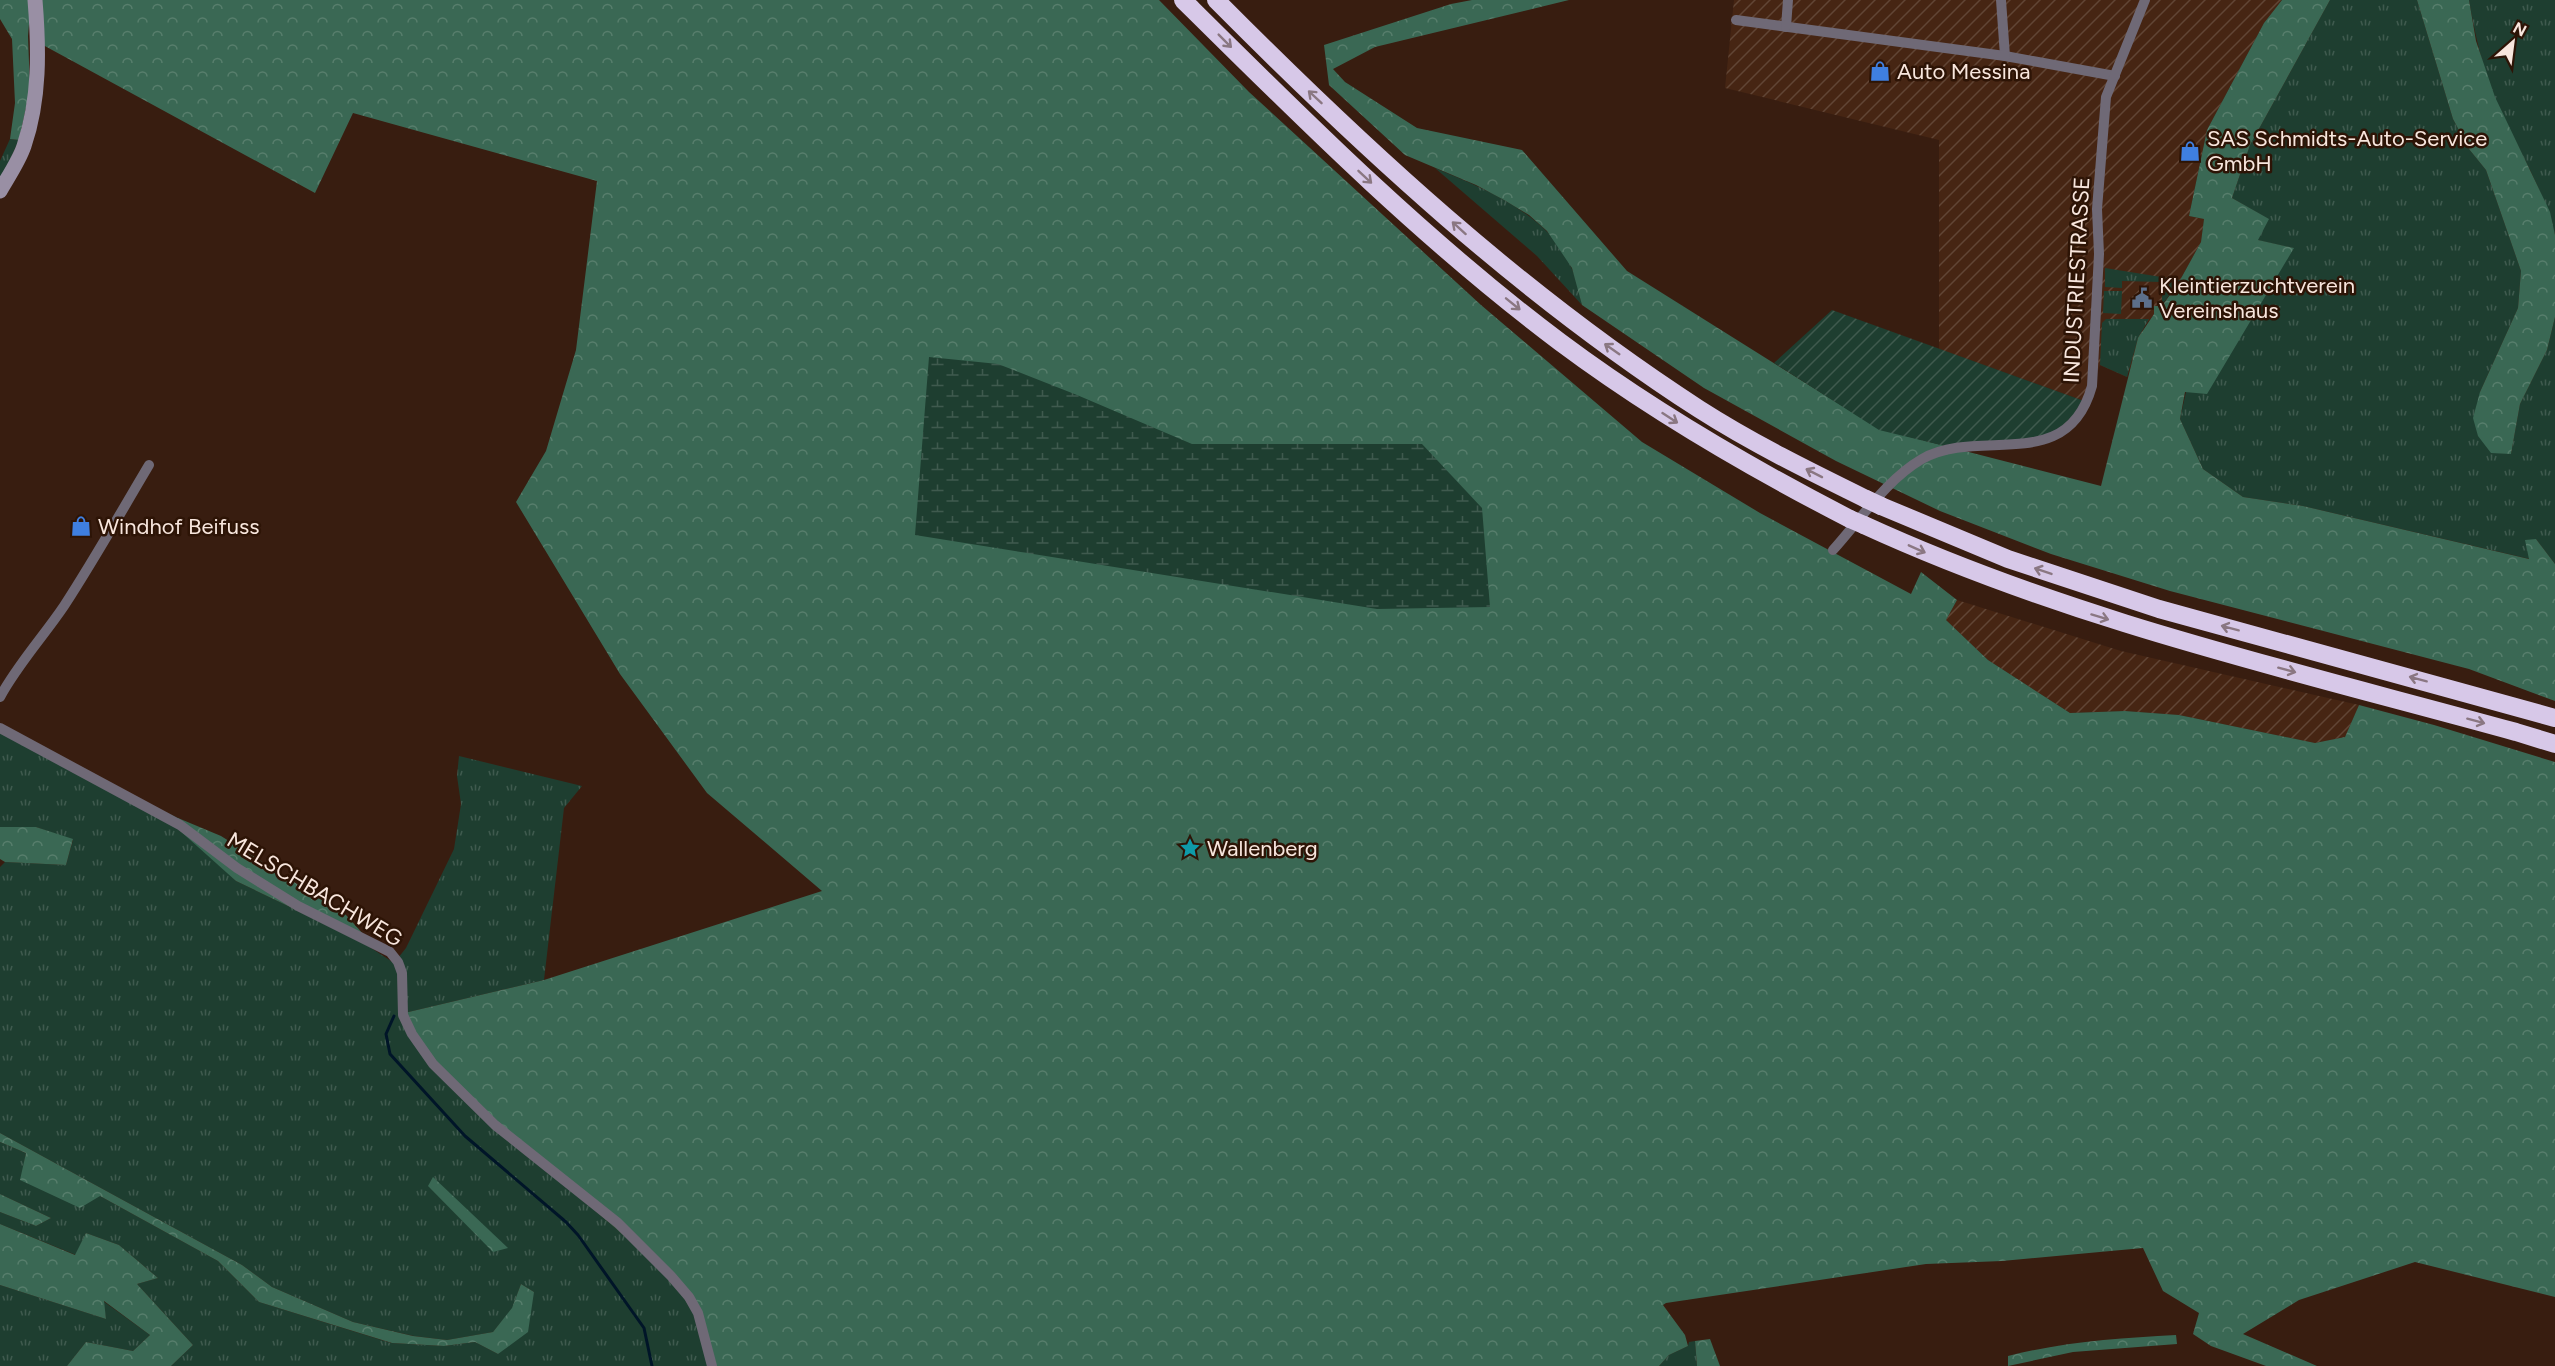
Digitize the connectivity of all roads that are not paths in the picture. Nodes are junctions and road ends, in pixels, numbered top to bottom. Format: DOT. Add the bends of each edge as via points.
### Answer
graph roads {
  1 [pos="35,0"];
  2 [pos="1183,0"];
  3 [pos="1216,0"];
  4 [pos="1788,0"];
  5 [pos="2001,0"];
  6 [pos="2145,0"];
  7 [pos="1736,20"];
  8 [pos="1786,27"];
  9 [pos="2005,57"];
  10 [pos="2115,76"];
  11 [pos="0,191"];
  12 [pos="149,465"];
  13 [pos="1833,550"];
  14 [pos="0,697"];
  15 [pos="2555,718"];
  16 [pos="0,728"];
  17 [pos="2555,744"];
  18 [pos="712,1366"];
  1 -- 11 [label="street" via="37,76 33,111 23,148"];
  2 -- 17 [label="highway, one-way" via="1380,191 1459,260 1559,341 1643,401 1723,451 1925,553 2076,609"];
  15 -- 3 [label="highway, one-way" via="2159,609 2008,559 1873,502 1800,466 1701,410 1568,318 1482,249 1392,168"];
  4 -- 8 [label="street"];
  5 -- 9 [label="street"];
  6 -- 10 [label="street, INDUSTRIESTRASSE"];
  7 -- 8 [label="street"];
  8 -- 9 [label="street"];
  9 -- 10 [label="street"];
  10 -- 13 [label="street, INDUSTRIESTRASSE" via="2106,97 2103,125 2092,386 2087,402 2075,420 2051,438 2013,445 1959,446 1921,460 1896,478"];
  12 -- 14 [label="street" via="86,573"];
  16 -- 18 [label="street, MELSCHBACHWEG" via="180,825 237,868 298,906 390,952 402,973 403,1015 433,1064 495,1125 618,1223 671,1276 698,1313"];
}
